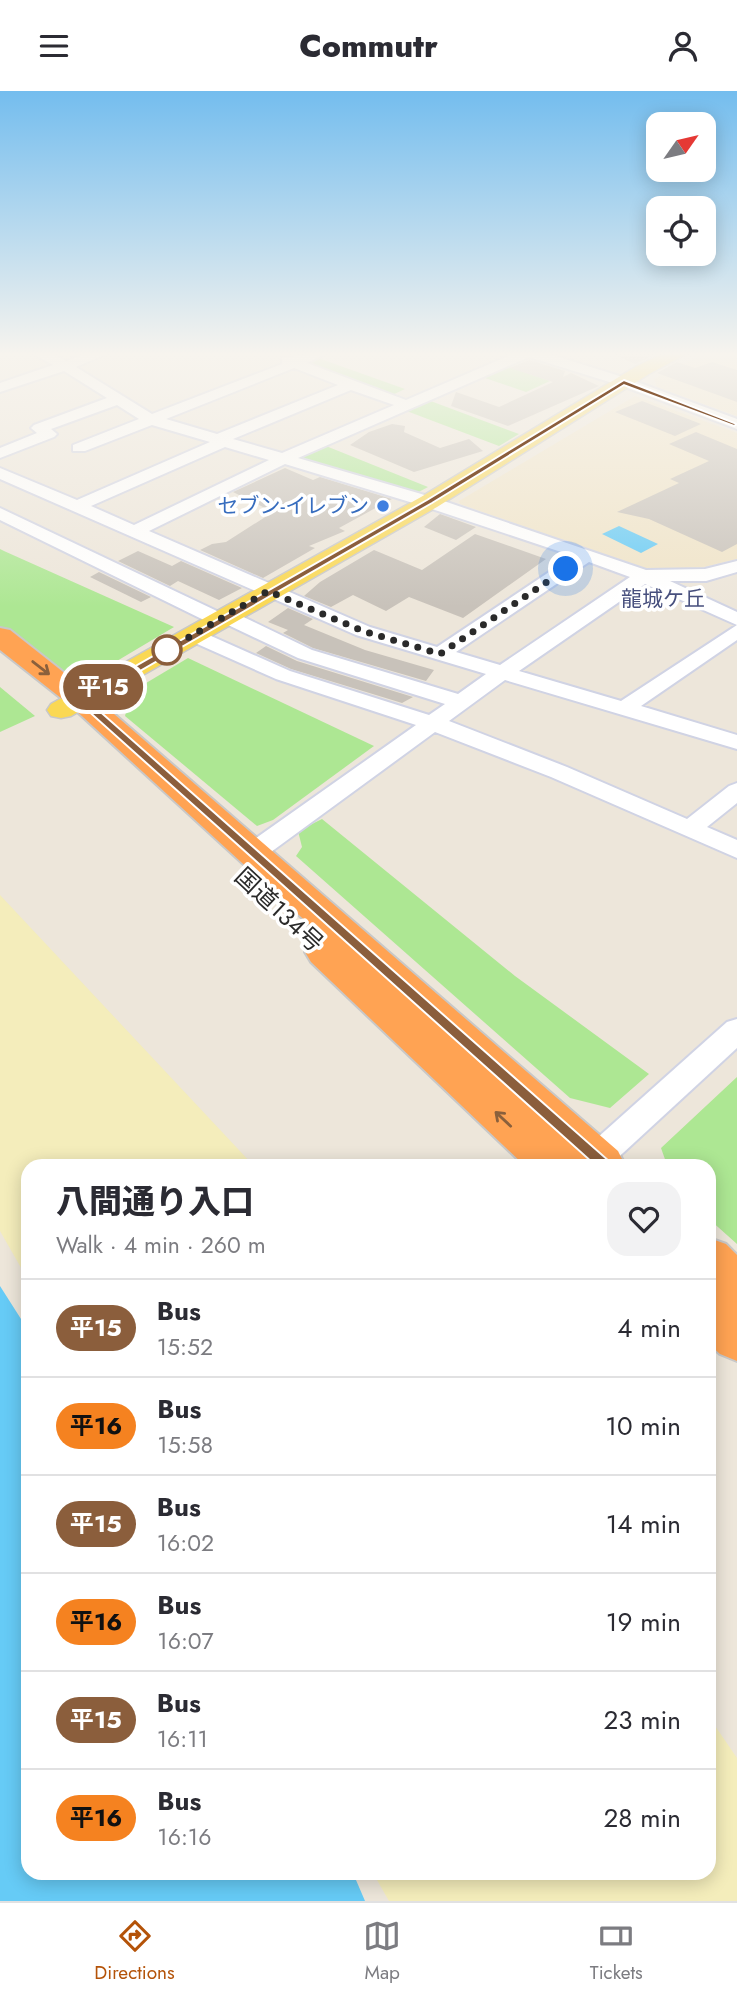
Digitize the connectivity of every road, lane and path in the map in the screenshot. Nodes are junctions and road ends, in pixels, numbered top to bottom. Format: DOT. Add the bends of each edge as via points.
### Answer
graph roads {
  1 [pos="40,437"];
  2 [pos="104,437"];
  3 [pos="213,437"];
  4 [pos="228,437"];
  5 [pos="332,437"];
  6 [pos="534,437"];
  7 [pos="222,440"];
  8 [pos="79,448"];
  9 [pos="0,453"];
  10 [pos="283,459"];
  11 [pos="0,473"];
  12 [pos="429,502"];
  13 [pos="76,507"];
  14 [pos="0,513"];
  15 [pos="134,532"];
  16 [pos="587,555"];
  17 [pos="737,566"];
  18 [pos="645,576"];
  19 [pos="268,591"];
  20 [pos="222,618"];
  21 [pos="737,619"];
  22 [pos="737,631"];
  23 [pos="193,635"];
  24 [pos="0,636"];
  25 [pos="440,654"];
  26 [pos="0,660"];
  27 [pos="503,672"];
  28 [pos="462,702"];
  29 [pos="71,705"];
  30 [pos="624,708"];
  31 [pos="433,723"];
  32 [pos="737,742"];
  33 [pos="737,791"];
  34 [pos="690,829"];
  35 [pos="737,850"];
  36 [pos="251,854"];
  37 [pos="737,1030"];
  38 [pos="547,1159"];
  39 [pos="592,1159"];
  40 [pos="600,1159"];
  41 [pos="716,1266"];
  42 [pos="737,1286"];
  43 [pos="716,1318"];
  44 [pos="737,1337"];
  1 -- 9 [label="street"];
  2 -- 8 [label="street"];
  3 -- 7 [label="street"];
  4 -- 7 [label="street"];
  5 -- 10 [label="street"];
  6 -- 12 [label="main road"];
  7 -- 10 [label="street"];
  7 -- 13 [label="street"];
  10 -- 12 [label="street"];
  10 -- 15 [label="street"];
  11 -- 13 [label="street"];
  12 -- 16 [label="street"];
  12 -- 19 [label="main road"];
  13 -- 15 [label="street"];
  14 -- 20 [label="street"];
  15 -- 19 [label="street"];
  16 -- 18 [label="street"];
  16 -- 25 [label="street"];
  17 -- 18 [label="street" via="706,575"];
  18 -- 21 [label="street"];
  18 -- 27 [label="street"];
  19 -- 20 [label="main road"];
  19 -- 25 [label="street" via="363,631"];
  20 -- 23 [label="main road"];
  20 -- 28 [label="street" via="305,654"];
  22 -- 30 [label="street"];
  23 -- 29 [label="main road"];
  23 -- 31 [label="street" via="283,675"];
  24 -- 29 [label="highway, 国道134号, one-way"];
  25 -- 27 [label="street"];
  26 -- 29 [label="highway, 国道134号"];
  27 -- 28 [label="street"];
  27 -- 30 [label="street"];
  28 -- 31 [label="street"];
  29 -- 36 [label="highway, 国道134号"];
  38 -- 29 [label="highway, 国道134号, one-way"];
  30 -- 32 [label="street"];
  31 -- 34 [label="street"];
  31 -- 36 [label="street"];
  33 -- 34 [label="street"];
  34 -- 35 [label="street"];
  36 -- 39 [label="highway, 国道134号"];
  37 -- 40 [label="street"];
  41 -- 42 [label="highway"];
  43 -- 44 [label="highway"];
}
